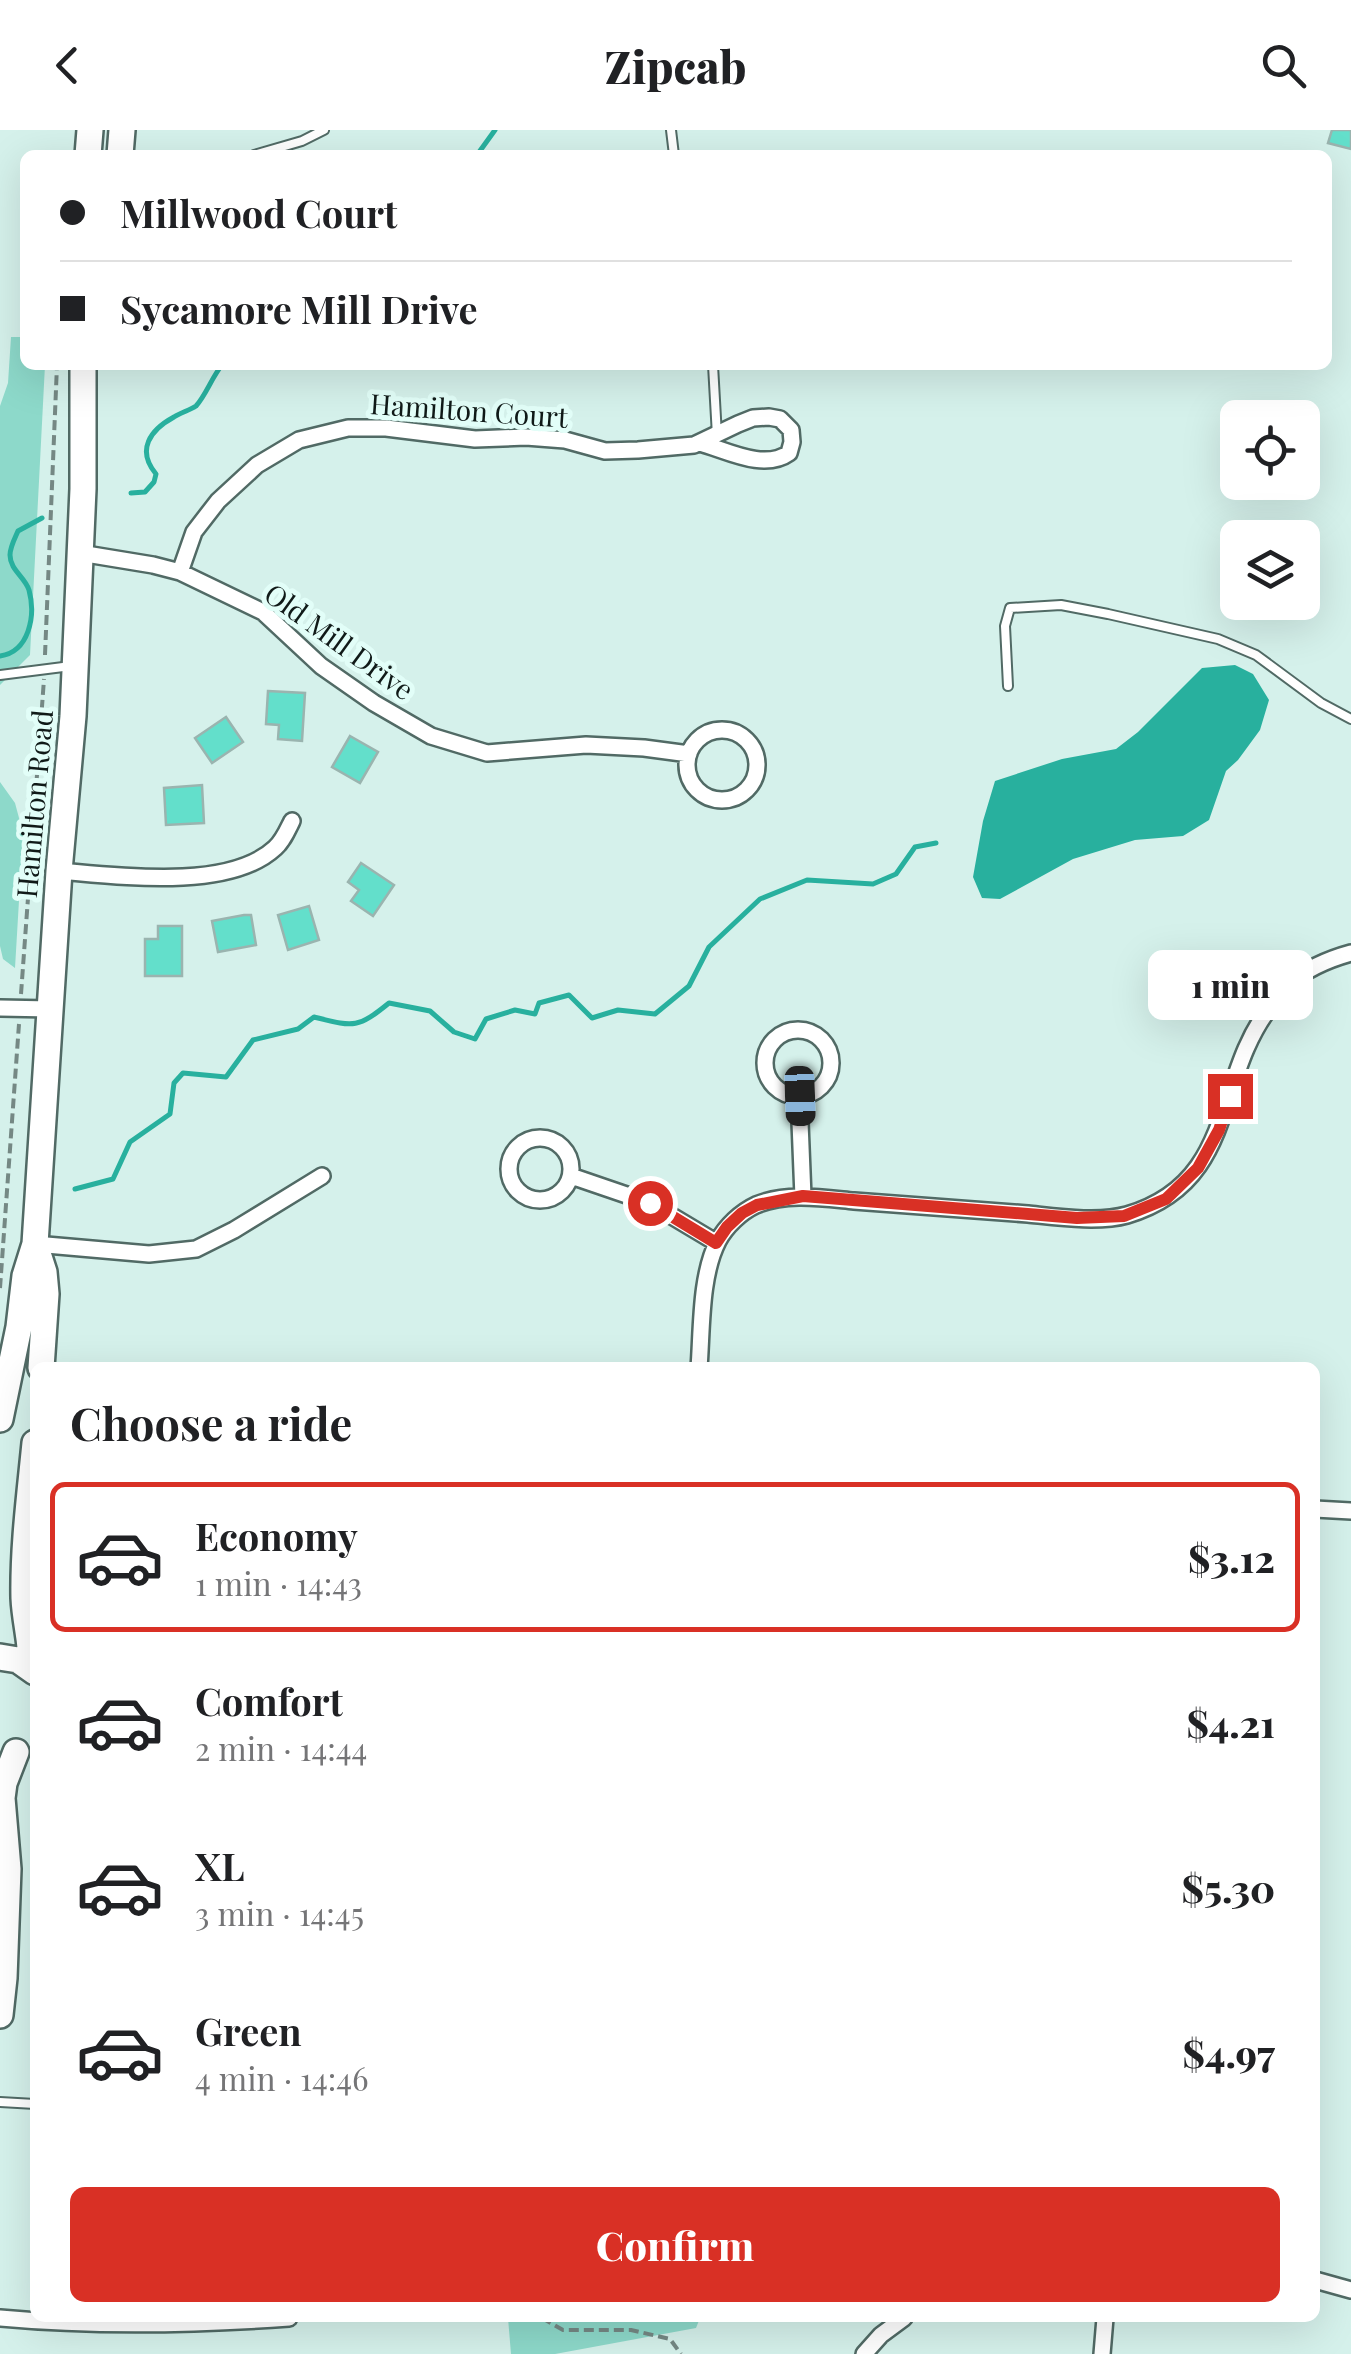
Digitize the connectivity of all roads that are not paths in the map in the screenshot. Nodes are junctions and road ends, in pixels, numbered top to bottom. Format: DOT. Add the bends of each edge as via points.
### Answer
graph roads {
  1 [pos="324,130"];
  2 [pos="272,150"];
  3 [pos="83,370"];
  4 [pos="98,370"];
  5 [pos="712,370"];
  6 [pos="717,436"];
  7 [pos="700,443"];
  8 [pos="84,490"];
  9 [pos="80,554"];
  10 [pos="180,572"];
  11 [pos="75,665"];
  12 [pos="0,675"];
  13 [pos="1008,686"];
  14 [pos="1351,719"];
  15 [pos="689,754"];
  16 [pos="292,822"];
  17 [pos="59,871"];
  18 [pos="1351,953"];
  19 [pos="0,1008"];
  20 [pos="50,1009"];
  21 [pos="800,1096"];
  22 [pos="322,1176"];
  23 [pos="571,1176"];
  24 [pos="803,1196"];
  25 [pos="716,1243"];
  26 [pos="35,1244"];
  27 [pos="40,1362"];
  28 [pos="699,1362"];
  29 [pos="0,1419"];
  30 [pos="30,1502"];
  31 [pos="1320,1509"];
  32 [pos="1351,1511"];
  33 [pos="30,1647"];
  34 [pos="0,1657"];
  35 [pos="30,1668"];
  36 [pos="17,1748"];
  37 [pos="0,2015"];
  38 [pos="0,2102"];
  39 [pos="30,2104"];
  40 [pos="1320,2281"];
  41 [pos="1351,2290"];
  42 [pos="0,2318"];
  43 [pos="30,2320"];
  44 [pos="64,2322"];
  45 [pos="237,2322"];
  46 [pos="899,2322"];
  47 [pos="1105,2322"];
  48 [pos="864,2354"];
  49 [pos="1102,2354"];
  1 -- 2 [label="lane"];
  3 -- 8 [label="main road, Hamilton Road"];
  4 -- 8 [label="main road, Hamilton Road"];
  5 -- 6 [label="lane"];
  6 -- 7 [label="street, Hamilton Court"];
  6 -- 7 [label="street, Hamilton Court" via="769,417 791,430 792,442 790,454 768,461"];
  7 -- 10 [label="street, Hamilton Court" via="605,451 565,440 475,439 386,428 348,428 299,440 257,465 218,501 194,532"];
  8 -- 9 [label="main road, Hamilton Road"];
  9 -- 10 [label="street, Old Mill Drive"];
  9 -- 11 [label="main road, Hamilton Road"];
  10 -- 15 [label="street, Old Mill Drive" via="263,612 321,666 431,736 487,753 586,745"];
  11 -- 12 [label="lane"];
  11 -- 17 [label="main road, Hamilton Road"];
  13 -- 14 [label="lane" via="1010,608 1061,606 1218,639 1256,655"];
  15 -- 15 [label="street" via="704,735 738,734 754,752 751,785 722,800 701,794 688,776"];
  16 -- 17 [label="street" via="274,849 217,873"];
  17 -- 20 [label="main road, Hamilton Road"];
  18 -- 24 [label="street" via="1288,984 1260,1020 1212,1142 1198,1168 1166,1199 1124,1216 1077,1218"];
  19 -- 20 [label="street"];
  20 -- 26 [label="main road, Hamilton Road"];
  21 -- 21 [label="street" via="815,1092 831,1066 819,1038 788,1031 766,1053 765,1069 784,1094"];
  21 -- 24 [label="street"];
  22 -- 26 [label="street" via="196,1249 149,1254"];
  23 -- 23 [label="street" via="563,1148 550,1140 536,1138 512,1156 509,1170 523,1196 552,1198"];
  23 -- 25 [label="street" via="650,1203"];
  24 -- 25 [label="street" via="742,1213"];
  25 -- 28 [label="street"];
  26 -- 27 [label="main road, Hamilton Road" via="46,1294"];
  26 -- 29 [label="main road, Hamilton Road"];
  30 -- 33 [label="main road" via="24,1600"];
  31 -- 32 [label="street"];
  34 -- 35 [label="main road"];
  36 -- 37 [label="main road" via="2,1798 8,1869"];
  38 -- 39 [label="lane"];
  40 -- 41 [label="street"];
  42 -- 43 [label="street"];
  44 -- 45 [label="street"];
  46 -- 48 [label="street"];
  47 -- 49 [label="street"];
}
